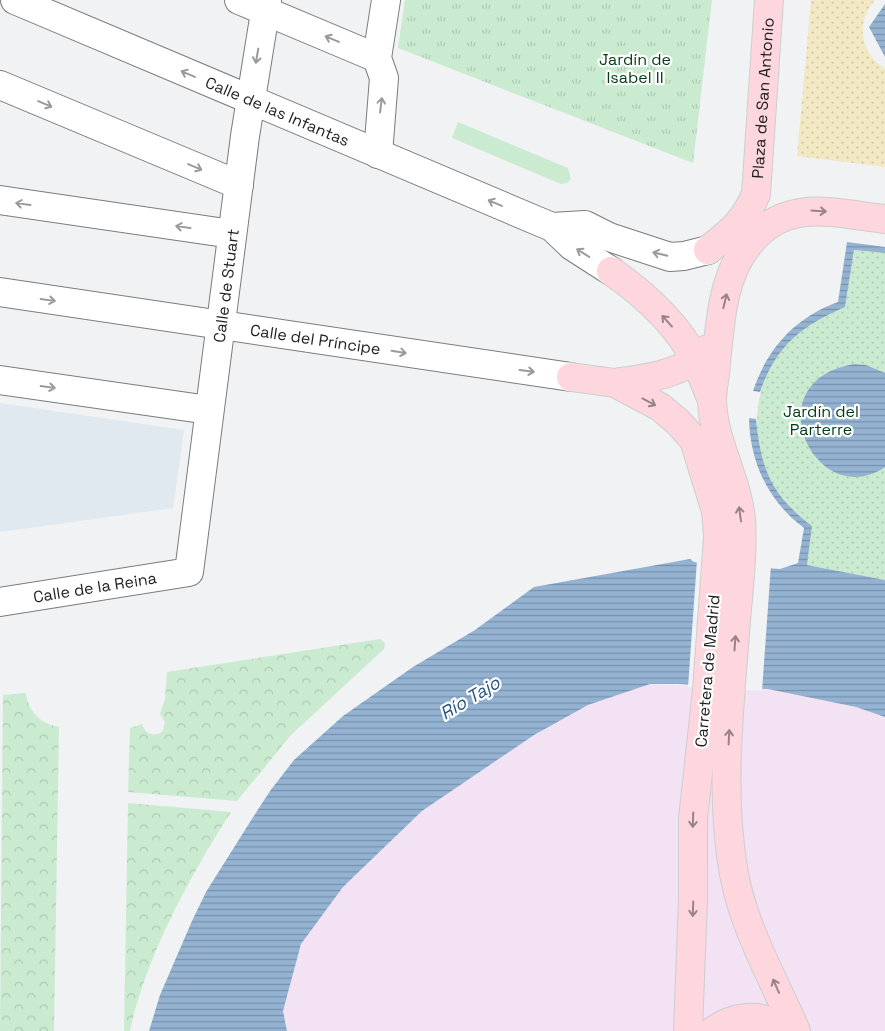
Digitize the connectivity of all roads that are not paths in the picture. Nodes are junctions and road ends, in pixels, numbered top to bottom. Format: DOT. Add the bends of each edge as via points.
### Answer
graph roads {
  1 [pos="15,0"];
  2 [pos="240,0"];
  3 [pos="386,0"];
  4 [pos="769,0"];
  5 [pos="266,6"];
  6 [pos="376,58"];
  7 [pos="0,85"];
  8 [pos="250,100"];
  9 [pos="378,154"];
  10 [pos="239,185"];
  11 [pos="756,194"];
  12 [pos="0,200"];
  13 [pos="792,212"];
  14 [pos="885,219"];
  15 [pos="546,224"];
  16 [pos="751,226"];
  17 [pos="232,234"];
  18 [pos="708,250"];
  19 [pos="611,271"];
  20 [pos="0,292"];
  21 [pos="221,325"];
  22 [pos="718,336"];
  23 [pos="695,360"];
  24 [pos="571,376"];
  25 [pos="0,380"];
  26 [pos="615,383"];
  27 [pos="712,401"];
  28 [pos="209,410"];
  29 [pos="728,562"];
  30 [pos="189,572"];
  31 [pos="0,602"];
  32 [pos="719,691"];
  33 [pos="688,1031"];
  34 [pos="713,1031"];
  35 [pos="780,1031"];
  36 [pos="796,1031"];
  8 -- 1 [label="street, Calle de las Infantas, one-way"];
  2 -- 5 [label="street"];
  3 -- 6 [label="street"];
  4 -- 11 [label="main road, Plaza de San Antonio"];
  6 -- 5 [label="street, one-way"];
  5 -- 8 [label="street, Calle de Stuart, one-way"];
  9 -- 6 [label="street, one-way" via="384,78"];
  7 -- 10 [label="street, one-way"];
  8 -- 9 [label="street, Calle de las Infantas"];
  8 -- 10 [label="street, Calle de Stuart"];
  15 -- 9 [label="street, Calle de las Infantas, one-way"];
  10 -- 17 [label="street, Calle de Stuart"];
  11 -- 13 [label="main road, Plaza de San Antonio" via="764,208"];
  11 -- 16 [label="main road, Plaza de San Antonio"];
  17 -- 12 [label="street, one-way"];
  13 -- 14 [label="main road, one-way" via="816,211"];
  13 -- 16 [label="main road"];
  18 -- 15 [label="street, one-way" via="670,257 609,237 585,225"];
  19 -- 15 [label="street, one-way" via="572,246"];
  16 -- 18 [label="main road" via="735,229"];
  22 -- 16 [label="main road, one-way" via="734,266"];
  17 -- 21 [label="street, Calle de Stuart"];
  23 -- 19 [label="main road, one-way" via="678,334 656,310"];
  20 -- 21 [label="street, Calle del Príncipe, one-way"];
  21 -- 24 [label="street, Calle del Príncipe, one-way"];
  21 -- 28 [label="street, Calle de Stuart"];
  22 -- 23 [label="main road"];
  22 -- 27 [label="main road"];
  23 -- 26 [label="main road" via="686,367 663,375"];
  23 -- 27 [label="main road"];
  24 -- 26 [label="main road"];
  25 -- 28 [label="street, one-way"];
  26 -- 29 [label="main road, one-way" via="660,408 694,440 716,511 718,537"];
  29 -- 27 [label="main road, one-way" via="741,519 716,429"];
  28 -- 30 [label="street, Calle de Stuart"];
  29 -- 32 [label="main road, Carretera de Madrid"];
  30 -- 31 [label="street, Calle de la Reina"];
  32 -- 33 [label="main road, Carretera de Madrid, one-way" via="696,780"];
  36 -- 32 [label="main road, Carretera de Madrid, one-way" via="747,920 739,894 732,857"];
  34 -- 35 [label="main road" via="729,1021 749,1018 766,1020"];
}
